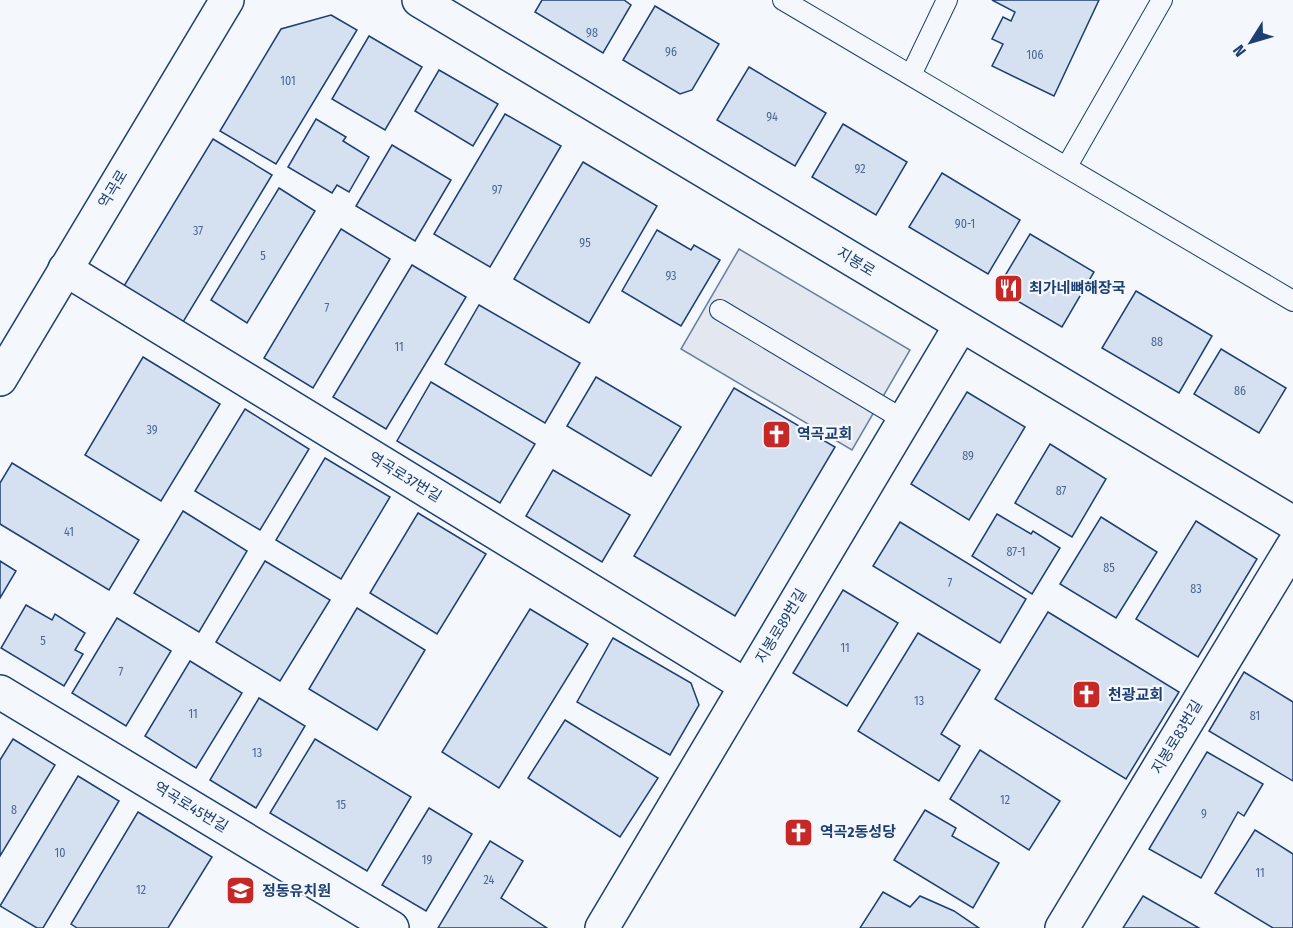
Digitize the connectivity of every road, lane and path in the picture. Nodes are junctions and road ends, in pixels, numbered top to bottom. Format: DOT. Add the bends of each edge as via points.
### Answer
graph roads {
  1 [pos="227,0"];
  2 [pos="420,0"];
  3 [pos="783,0"];
  4 [pos="948,0"];
  5 [pos="1162,0"];
  6 [pos="911,75"];
  7 [pos="1067,166"];
  8 [pos="65,269"];
  9 [pos="1293,301"];
  10 [pos="720,310"];
  11 [pos="961,325"];
  12 [pos="0,379"];
  13 [pos="904,420"];
  14 [pos="1293,523"];
  15 [pos="1293,546"];
  16 [pos="746,685"];
  17 [pos="0,692"];
  18 [pos="385,926"];
  19 [pos="602,928"];
  20 [pos="1062,928"];
  1 -- 8 [label="street, 역곡로"];
  2 -- 11 [label="street, 지봉로"];
  3 -- 6 [label="lane"];
  4 -- 6 [label="lane"];
  5 -- 7 [label="lane"];
  6 -- 7 [label="lane"];
  7 -- 9 [label="lane"];
  8 -- 12 [label="street, 역곡로"];
  8 -- 16 [label="street, 역곡로37번길"];
  10 -- 13 [label="lane"];
  11 -- 13 [label="street, 지봉로89번길"];
  11 -- 14 [label="street, 지봉로"];
  13 -- 16 [label="street, 지봉로89번길"];
  15 -- 20 [label="street, 지봉로83번길"];
  16 -- 19 [label="street, 지봉로89번길"];
  17 -- 18 [label="street, 역곡로45번길"];
}
